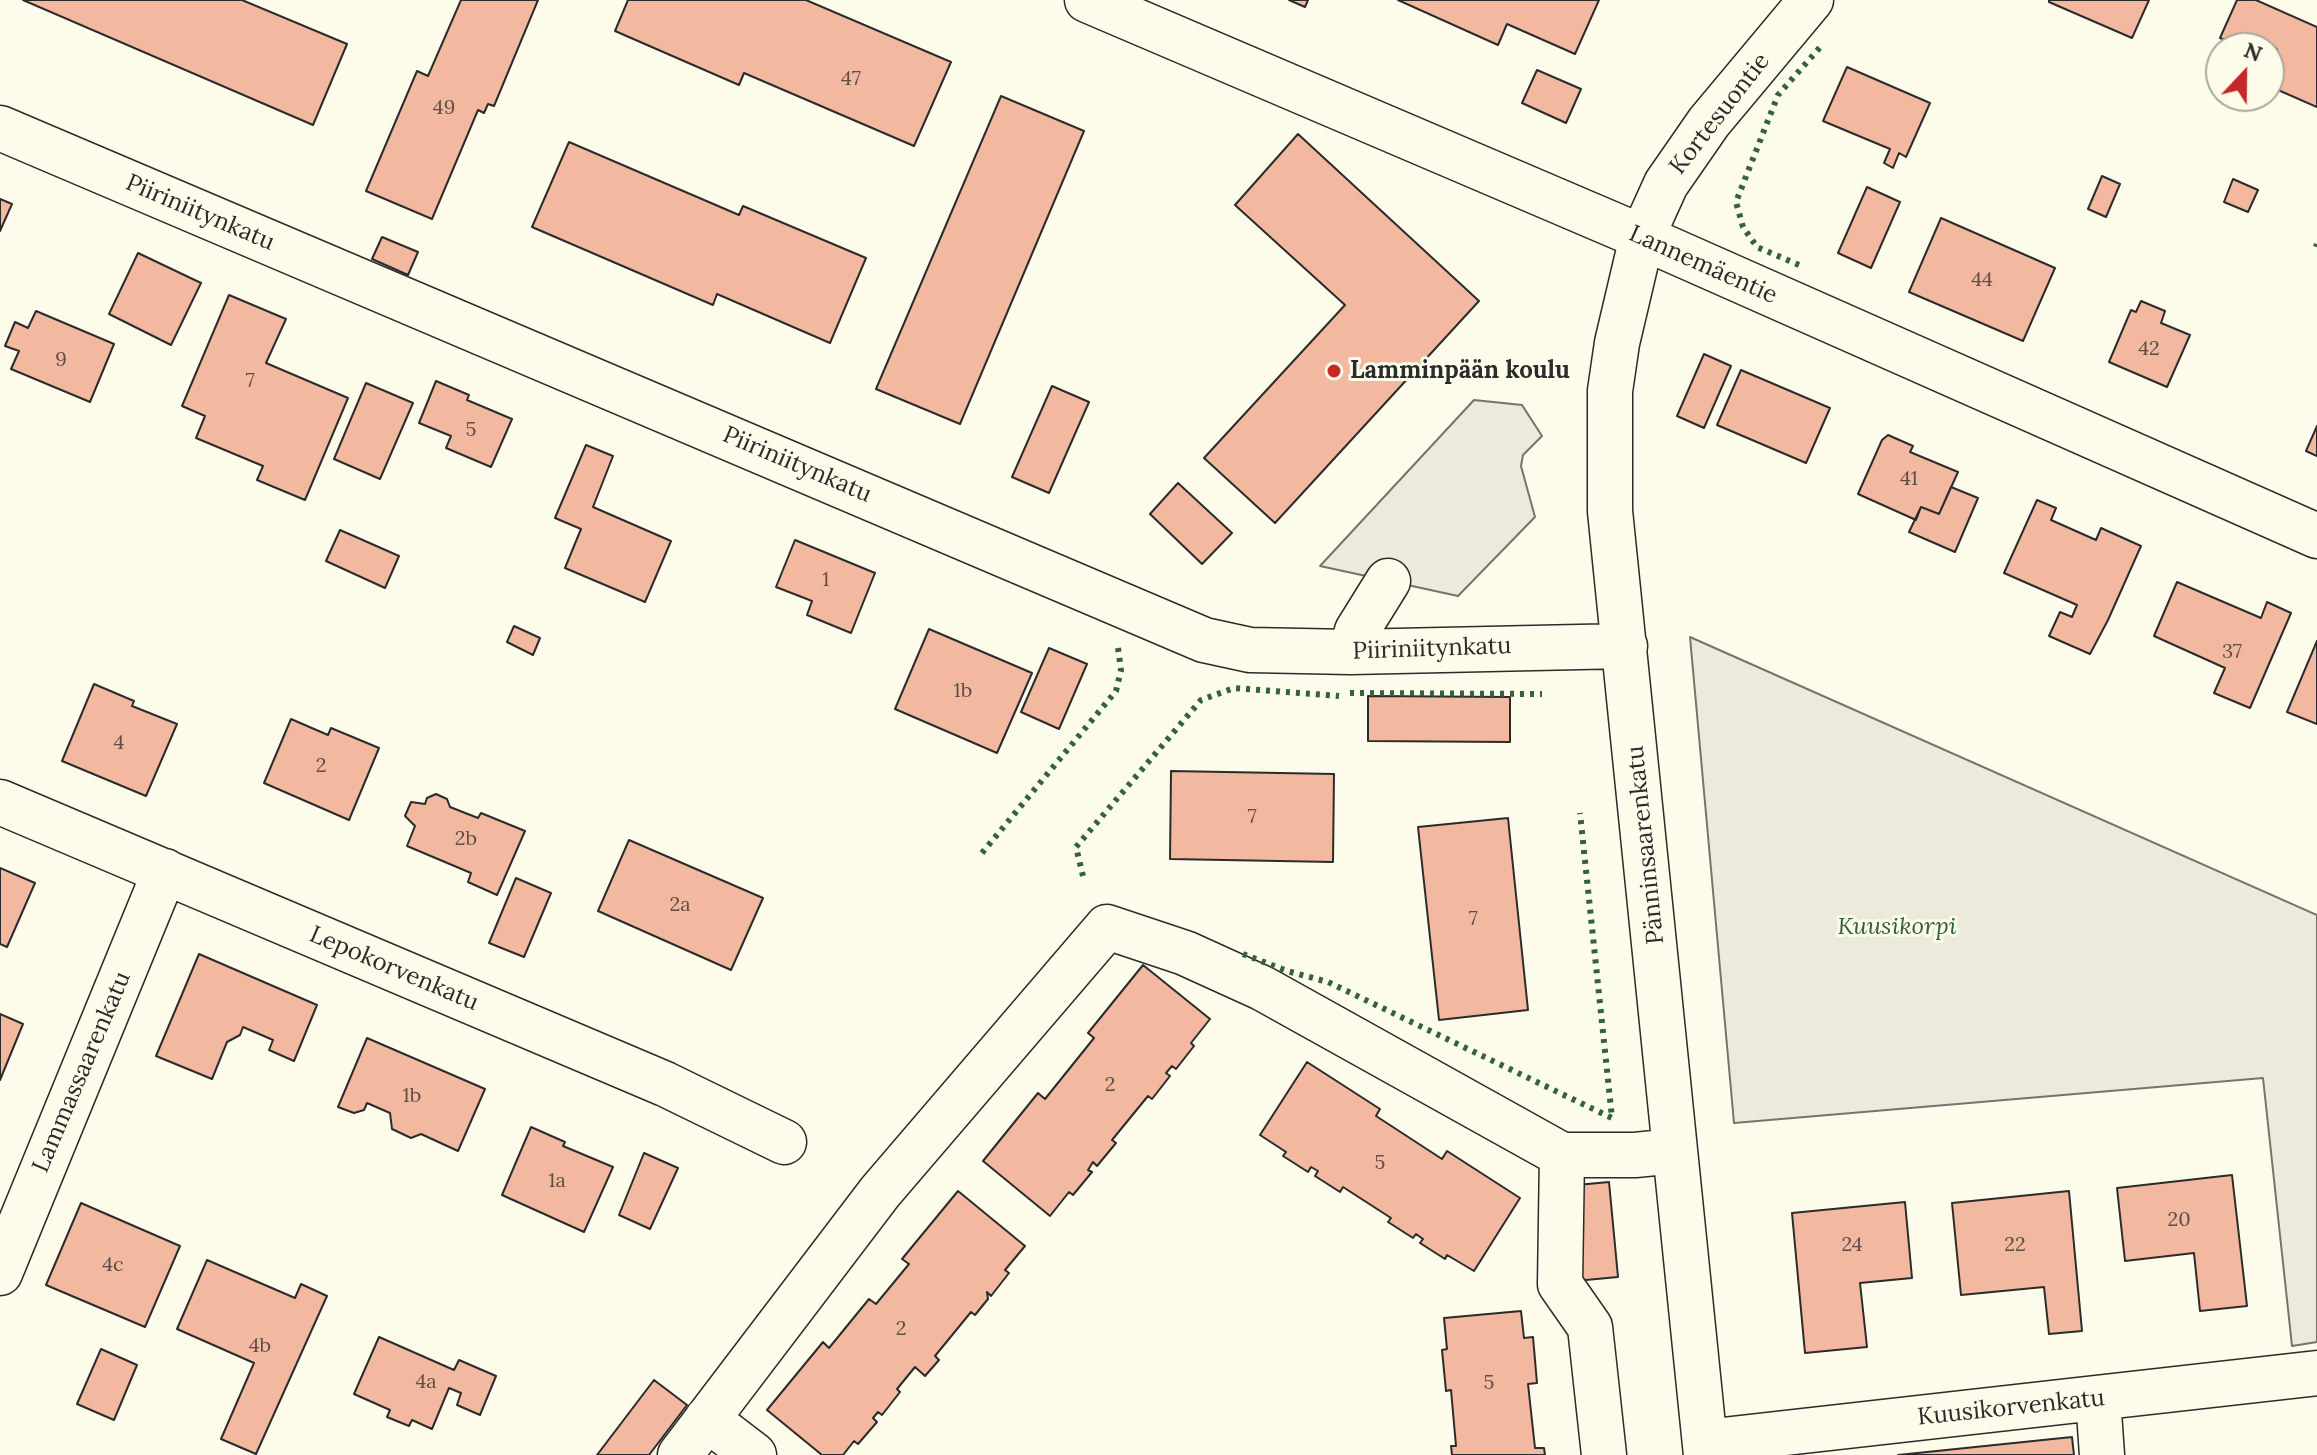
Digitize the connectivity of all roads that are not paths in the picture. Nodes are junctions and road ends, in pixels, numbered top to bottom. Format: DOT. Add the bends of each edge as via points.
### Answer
graph roads {
  1 [pos="1087,0"];
  2 [pos="1811,0"];
  3 [pos="0,128"];
  4 [pos="1642,237"];
  5 [pos="2317,536"];
  6 [pos="1388,581"];
  7 [pos="1625,646"];
  8 [pos="1351,652"];
  9 [pos="0,802"];
  10 [pos="165,871"];
  11 [pos="784,1142"];
  12 [pos="1675,1151"];
  13 [pos="1562,1155"];
  14 [pos="0,1273"];
  15 [pos="2317,1373"];
  16 [pos="2098,1398"];
  17 [pos="707,1419"];
  18 [pos="1706,1449"];
  19 [pos="680,1455"];
  20 [pos="754,1455"];
  21 [pos="1604,1455"];
  22 [pos="2102,1455"];
  1 -- 4 [label="street, Lannemäentie"];
  2 -- 4 [label="street, Kortesuontie" via="1705,129 1666,184"];
  3 -- 8 [label="street, Piiriniitynkatu" via="1204,640 1250,650"];
  4 -- 5 [label="street, Lannemäentie"];
  4 -- 7 [label="street, Pänninsaarenkatu" via="1610,391 1610,511"];
  6 -- 8 [label="street" via="1357,631"];
  7 -- 8 [label="street, Piiriniitynkatu"];
  7 -- 12 [label="street, Pänninsaarenkatu"];
  9 -- 10 [label="street, Lepokorvenkatu"];
  10 -- 11 [label="street, Lepokorvenkatu" via="665,1084"];
  10 -- 14 [label="street, Lammassaarenkatu"];
  12 -- 13 [label="street"];
  12 -- 18 [label="street, Pänninsaarenkatu"];
  13 -- 17 [label="street" via="1262,988 1185,953 1107,927 880,1192"];
  13 -- 21 [label="street" via="1560,1284 1590,1327"];
  15 -- 16 [label="street, Kuusikorvenkatu"];
  16 -- 18 [label="street, Kuusikorvenkatu"];
  16 -- 22 [label="street"];
  17 -- 19 [label="street"];
  17 -- 20 [label="street"];
}
